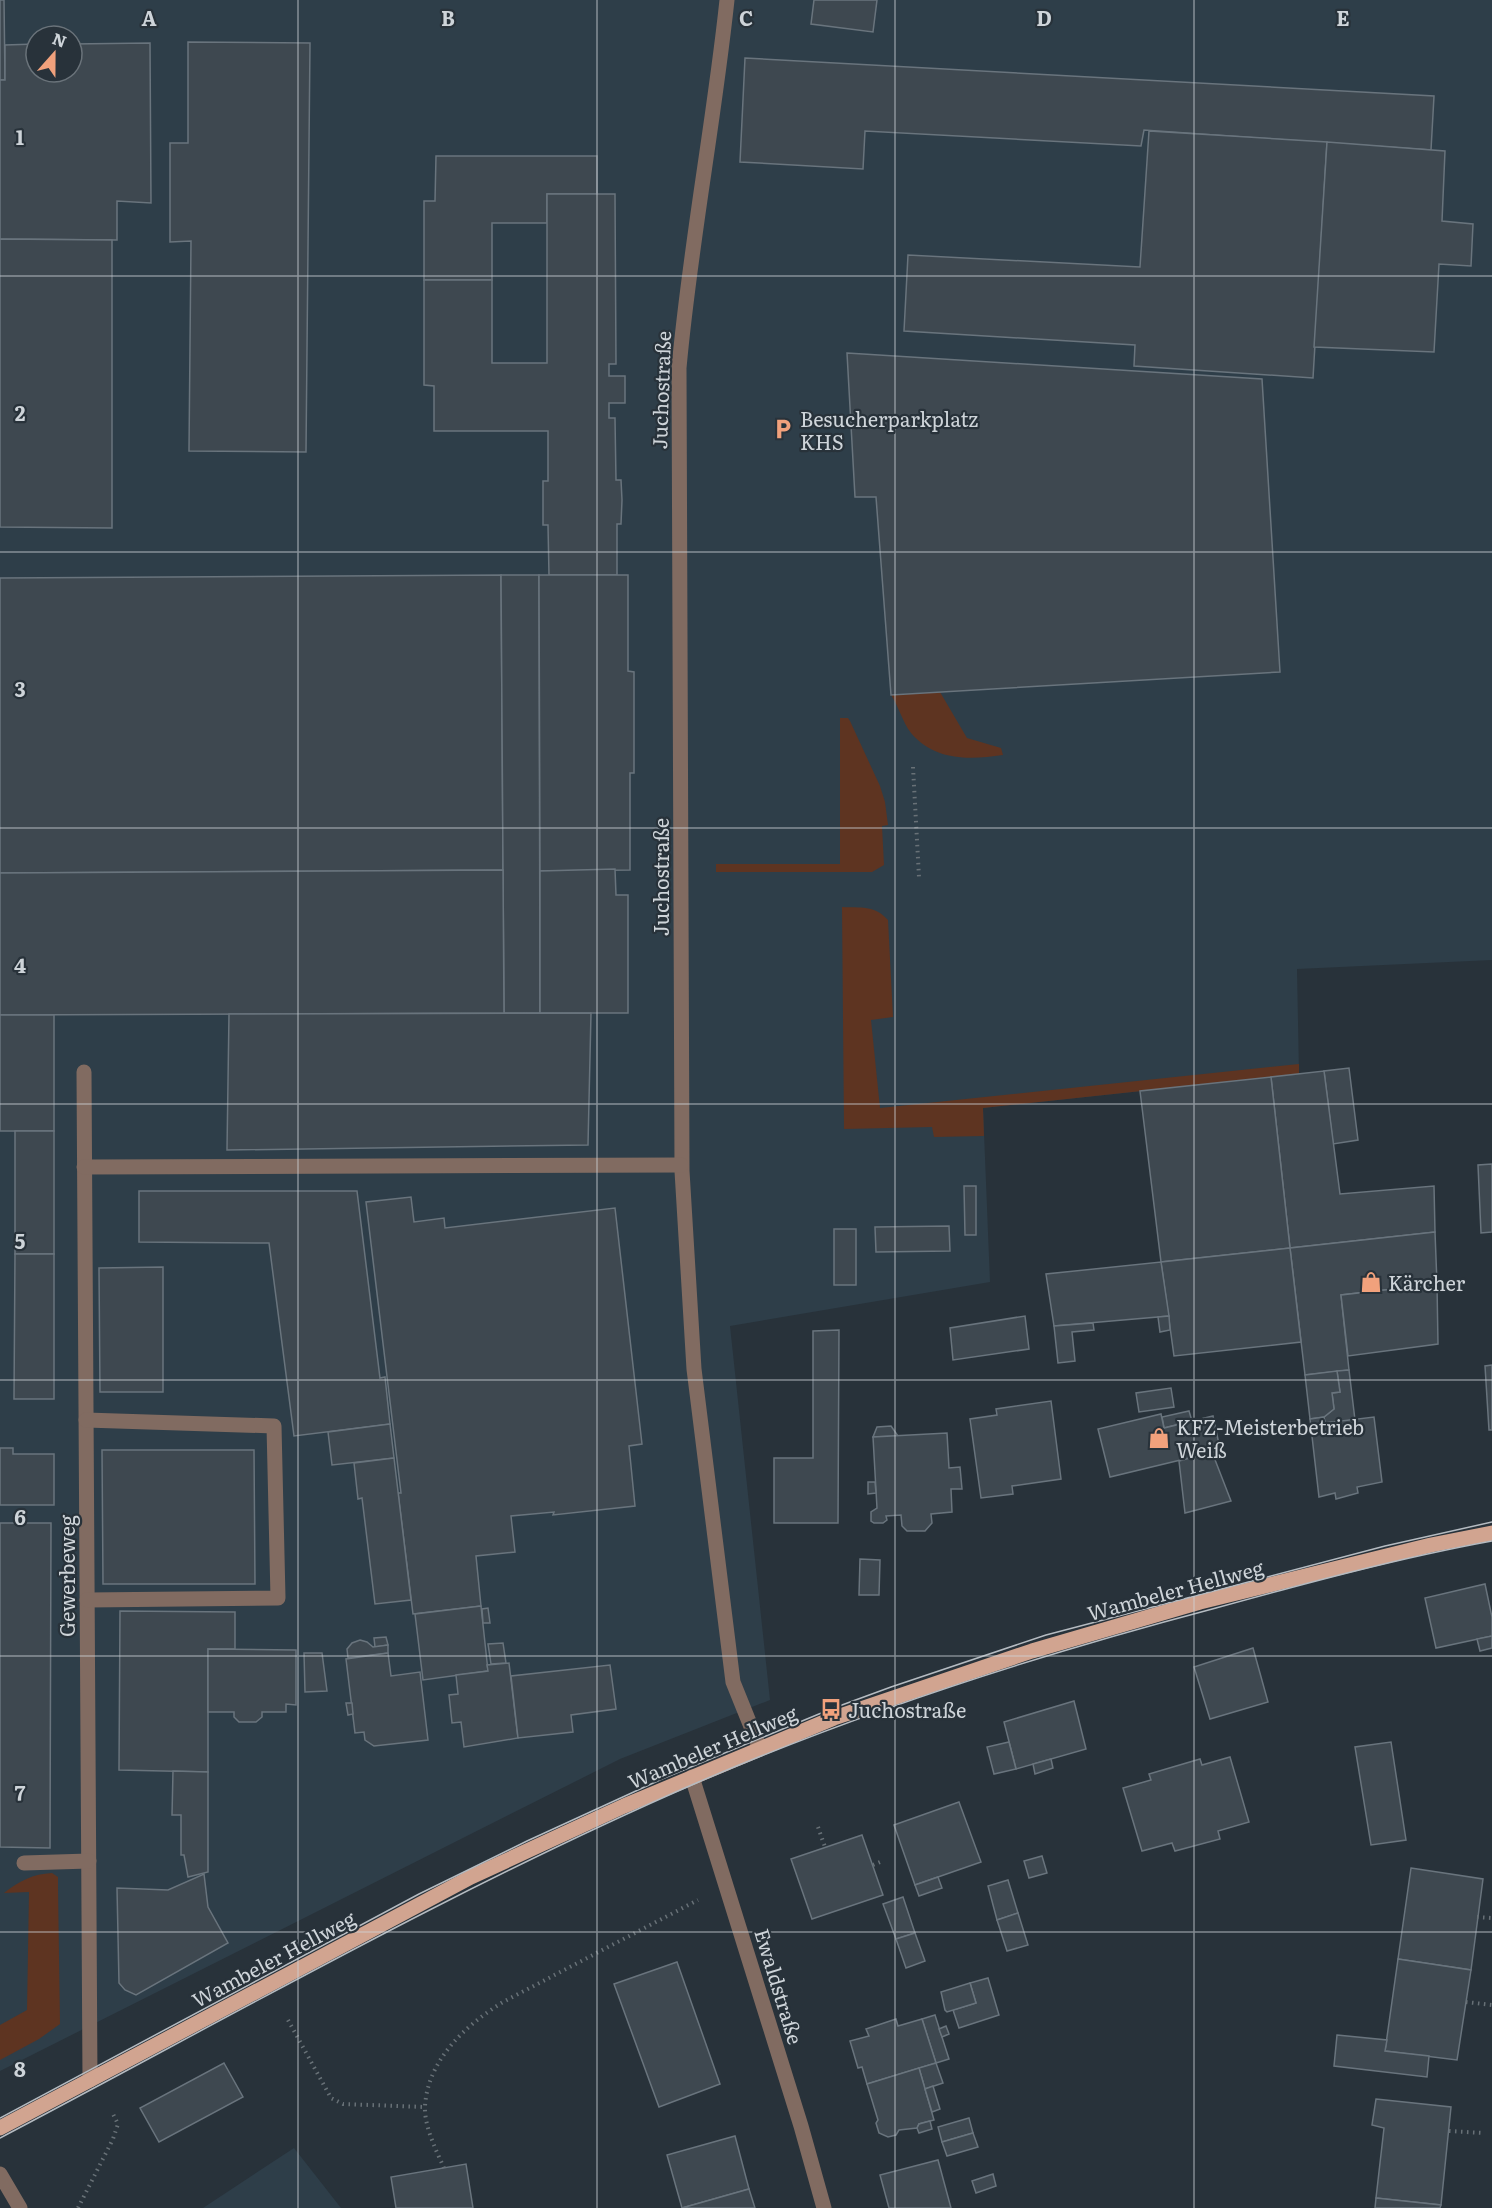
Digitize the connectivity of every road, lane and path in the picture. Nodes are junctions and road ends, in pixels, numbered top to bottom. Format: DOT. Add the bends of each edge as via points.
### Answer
graph roads {
  1 [pos="727,0"];
  2 [pos="913,767"];
  3 [pos="919,877"];
  4 [pos="84,1072"];
  5 [pos="681,1165"];
  6 [pos="84,1167"];
  7 [pos="86,1420"];
  8 [pos="1492,1533"];
  9 [pos="87,1600"];
  10 [pos="760,1749"];
  11 [pos="692,1777"];
  12 [pos="819,1827"];
  13 [pos="825,1847"];
  14 [pos="89,1861"];
  15 [pos="880,1862"];
  16 [pos="24,1863"];
  17 [pos="873,1865"];
  18 [pos="698,1899"];
  19 [pos="1477,1917"];
  20 [pos="1492,1918"];
  21 [pos="1466,2002"];
  22 [pos="1492,2005"];
  23 [pos="288,2020"];
  24 [pos="90,2080"];
  25 [pos="425,2107"];
  26 [pos="113,2114"];
  27 [pos="0,2128"];
  28 [pos="1449,2131"];
  29 [pos="1482,2133"];
  30 [pos="444,2168"];
  31 [pos="0,2174"];
  32 [pos="20,2208"];
  33 [pos="78,2208"];
  34 [pos="824,2208"];
  1 -- 5 [label="street, Juchostraße" via="680,368"];
  2 -- 3 [label="path"];
  4 -- 6 [label="street, Gewerbeweg"];
  5 -- 6 [label="street"];
  5 -- 10 [label="street, Juchostraße" via="694,1369 733,1682"];
  6 -- 7 [label="street, Gewerbeweg"];
  7 -- 9 [label="street, Gewerbeweg"];
  7 -- 9 [label="street" via="274,1426 278,1598"];
  8 -- 10 [label="main road, Wambeler Hellweg" via="1200,1602 1032,1651 834,1718"];
  9 -- 14 [label="street, Gewerbeweg"];
  10 -- 11 [label="main road, Wambeler Hellweg"];
  11 -- 24 [label="main road, Wambeler Hellweg" via="471,1877"];
  11 -- 34 [label="street, Ewaldstraße"];
  12 -- 13 [label="path"];
  14 -- 16 [label="street"];
  14 -- 24 [label="street, Gewerbeweg"];
  15 -- 17 [label="path"];
  18 -- 25 [label="path" via="477,2018 440,2060"];
  19 -- 20 [label="path"];
  21 -- 22 [label="path"];
  23 -- 25 [label="path" via="331,2098 343,2104"];
  24 -- 27 [label="main road, Wambeler Hellweg"];
  25 -- 30 [label="path" via="433,2143"];
  26 -- 33 [label="path" via="118,2124 113,2139"];
  28 -- 29 [label="path"];
  31 -- 32 [label="street"];
}
